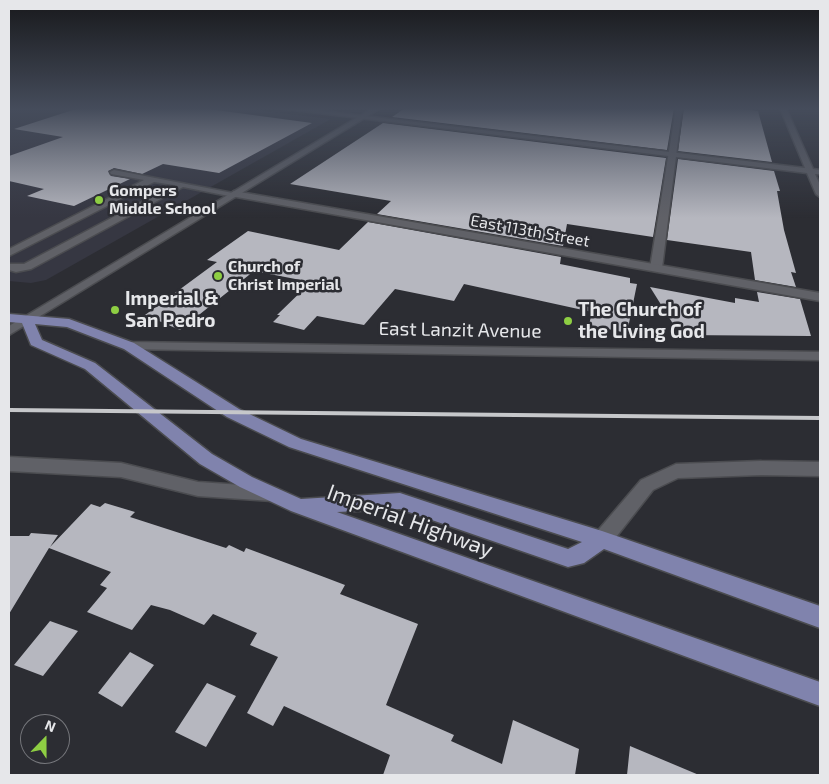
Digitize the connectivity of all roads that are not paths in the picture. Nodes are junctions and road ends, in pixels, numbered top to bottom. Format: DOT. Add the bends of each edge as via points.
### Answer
graph roads {
  1 [pos="317,145"];
  2 [pos="586,145"];
  3 [pos="675,145"];
  4 [pos="799,145"];
  5 [pos="674,155"];
  6 [pos="810,171"];
  7 [pos="114,172"];
  8 [pos="820,172"];
  9 [pos="153,179"];
  10 [pos="183,184"];
  11 [pos="126,193"];
  12 [pos="234,194"];
  13 [pos="820,194"];
  14 [pos="156,199"];
  15 [pos="9,253"];
  16 [pos="9,267"];
  17 [pos="656,268"];
  18 [pos="820,297"];
  19 [pos="18,319"];
  20 [pos="9,331"];
  21 [pos="129,346"];
  22 [pos="820,356"];
  23 [pos="9,464"];
  24 [pos="820,469"];
  25 [pos="272,494"];
  26 [pos="298,506"];
  27 [pos="602,540"];
  28 [pos="820,617"];
  29 [pos="820,694"];
  1 -- 12 [label="street"];
  2 -- 5 [label="street"];
  3 -- 5 [label="street"];
  4 -- 6 [label="street"];
  5 -- 6 [label="street"];
  5 -- 17 [label="street"];
  6 -- 8 [label="street"];
  6 -- 13 [label="street"];
  7 -- 9 [label="street, East 113th Street"];
  9 -- 10 [label="street, East 113th Street"];
  9 -- 11 [label="street"];
  10 -- 12 [label="street, East 113th Street"];
  10 -- 14 [label="street"];
  11 -- 14 [label="street"];
  11 -- 15 [label="street"];
  12 -- 17 [label="street, East 113th Street"];
  12 -- 19 [label="street"];
  14 -- 16 [label="street" via="28,267"];
  17 -- 18 [label="street, East 113th Street"];
  19 -- 20 [label="street"];
  19 -- 21 [label="main road, Imperial Highway" via="69,323"];
  19 -- 25 [label="main road, Imperial Highway" via="36,342 90,366 206,459"];
  21 -- 22 [label="street, East Lanzit Avenue"];
  21 -- 27 [label="main road, Imperial Highway" via="233,412 295,443"];
  23 -- 25 [label="street" via="121,470 198,489"];
  24 -- 27 [label="street" via="676,471 647,485"];
  25 -- 26 [label="main road, Imperial Highway"];
  26 -- 27 [label="main road" via="400,501 568,558 577,557"];
  26 -- 29 [label="main road, Imperial Highway"];
  27 -- 28 [label="main road, Imperial Highway"];
}
